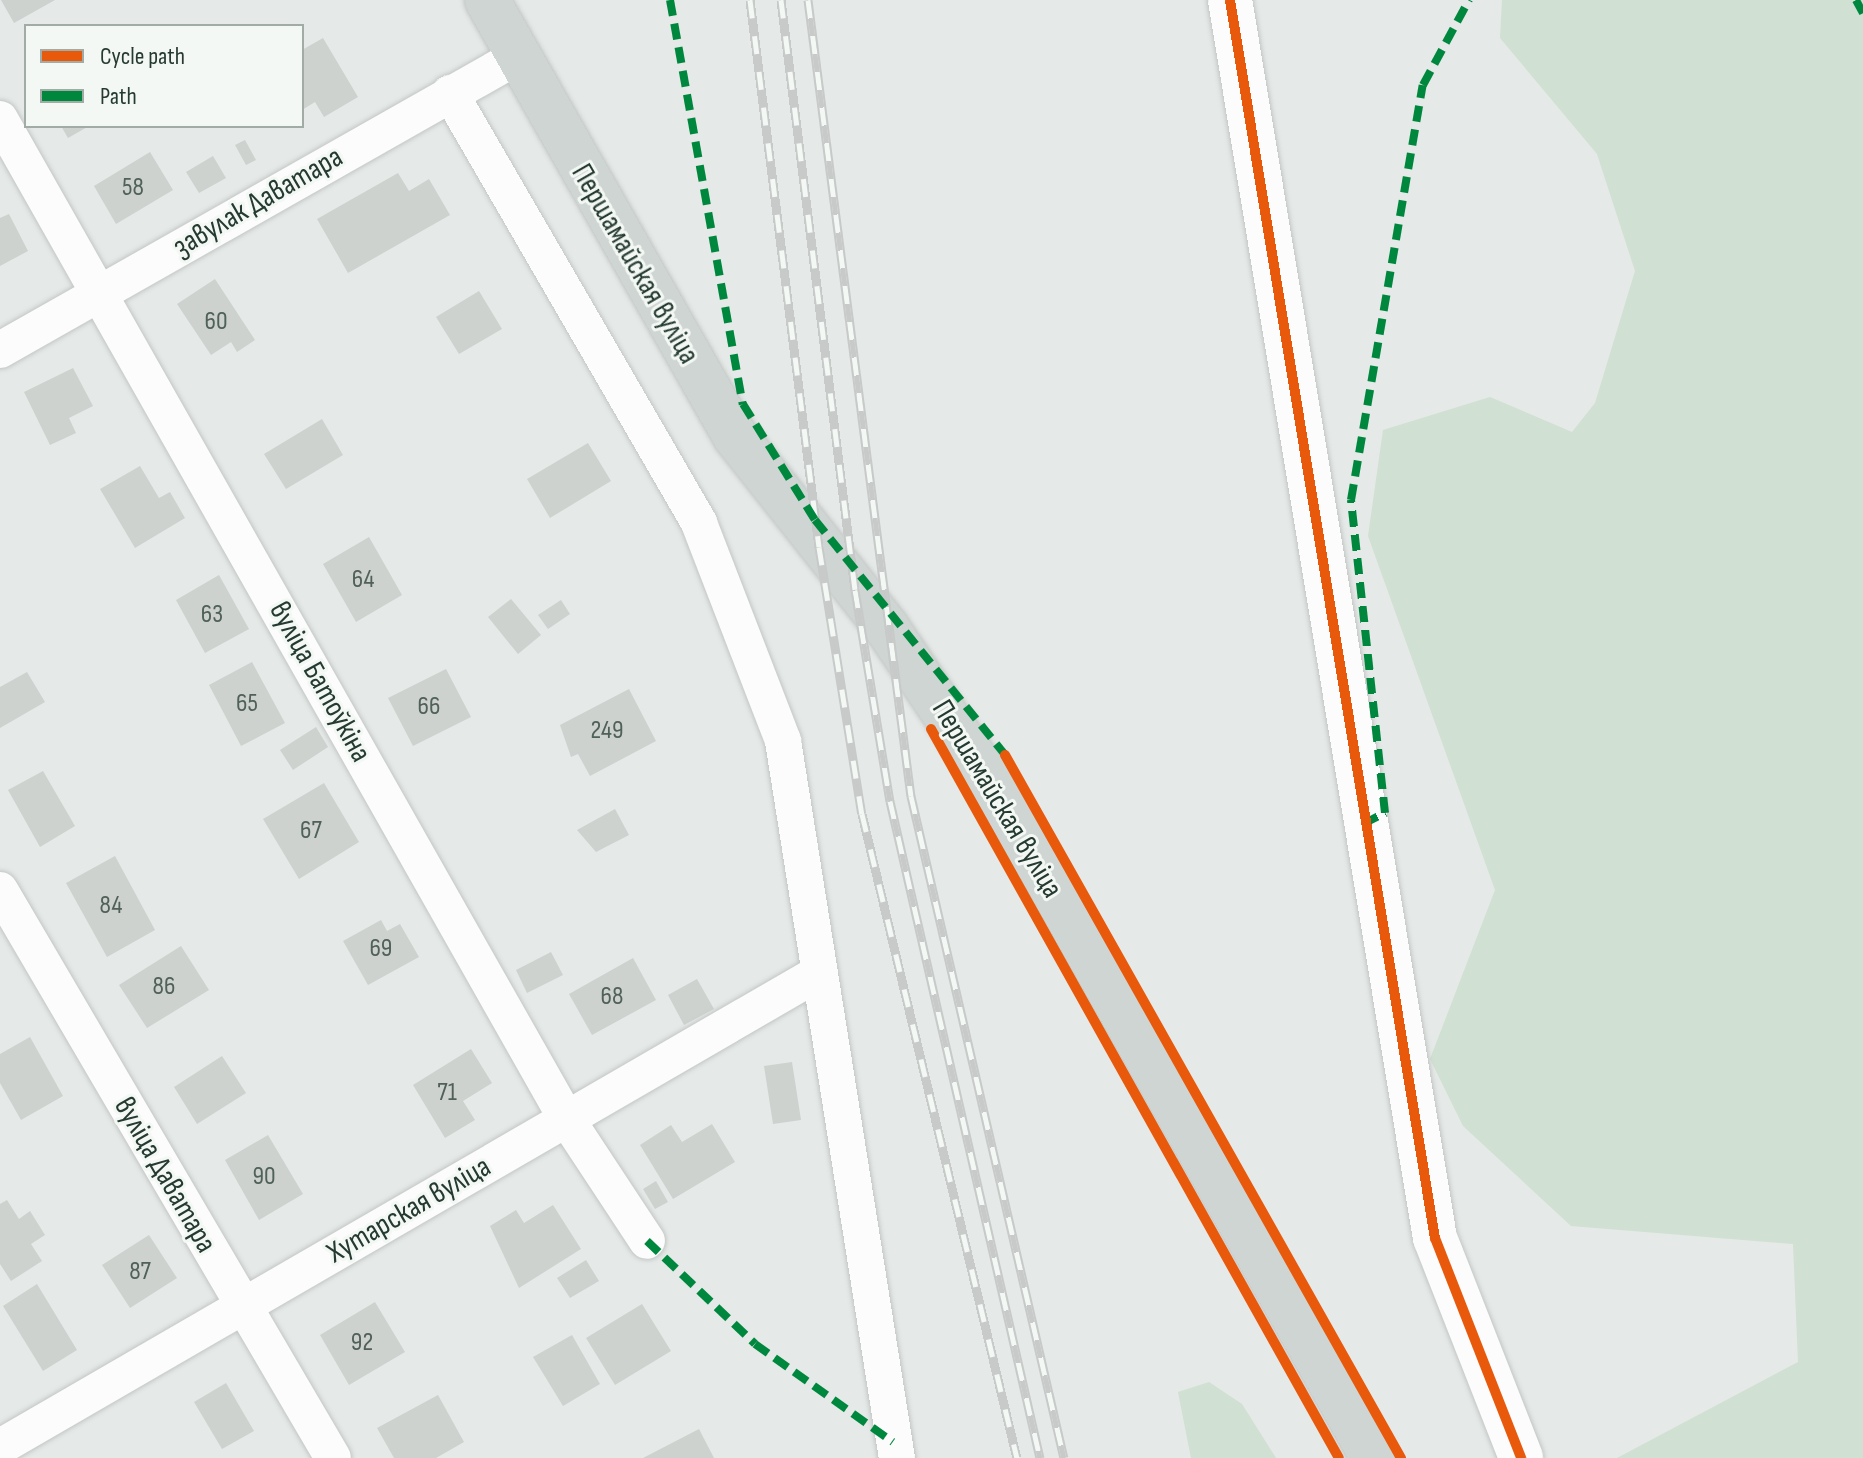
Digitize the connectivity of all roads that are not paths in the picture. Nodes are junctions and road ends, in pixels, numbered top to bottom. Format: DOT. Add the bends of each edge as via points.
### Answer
graph roads {
  1 [pos="487,0"];
  2 [pos="1230,0"];
  3 [pos="517,57"];
  4 [pos="450,93"];
  5 [pos="0,119"];
  6 [pos="100,292"];
  7 [pos="0,350"];
  8 [pos="0,890"];
  9 [pos="817,974"];
  10 [pos="566,1118"];
  11 [pos="647,1241"];
  12 [pos="242,1308"];
  13 [pos="0,1447"];
  14 [pos="333,1458"];
  15 [pos="897,1458"];
  16 [pos="1373,1458"];
  17 [pos="1521,1458"];
  1 -- 3 [label="main road, Першамайская вуліца"];
  2 -- 17 [label="street" via="1435,1238"];
  3 -- 4 [label="street, завулак Даватара"];
  3 -- 16 [label="main road, Першамайская вуліца" via="735,436 887,628 998,793"];
  4 -- 6 [label="street, завулак Даватара"];
  4 -- 9 [label="street" via="699,523 783,741"];
  5 -- 6 [label="street, вуліца Батоўкіна"];
  6 -- 7 [label="street, завулак Даватара"];
  6 -- 10 [label="street, вуліца Батоўкіна"];
  8 -- 12 [label="street, вуліца Даватара"];
  9 -- 10 [label="street, Хутарская вуліца"];
  9 -- 15 [label="street"];
  10 -- 11 [label="street, вуліца Батоўкіна"];
  10 -- 12 [label="street, Хутарская вуліца"];
  12 -- 13 [label="street, Хутарская вуліца"];
  12 -- 14 [label="street, вуліца Даватара"];
}
